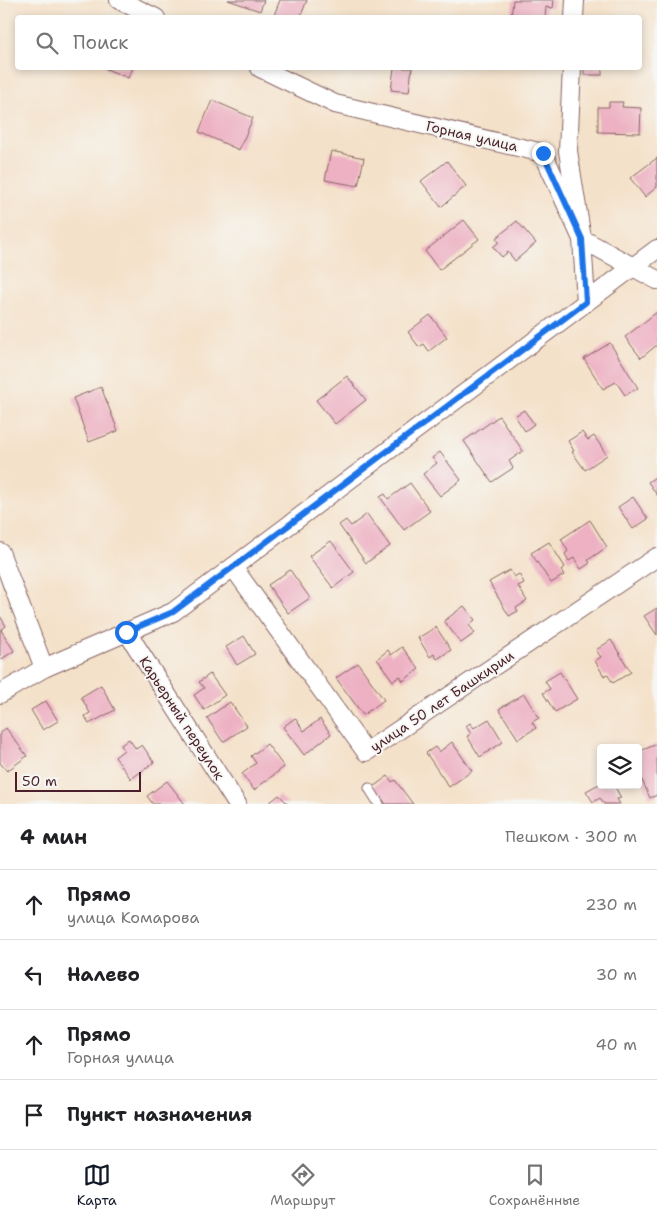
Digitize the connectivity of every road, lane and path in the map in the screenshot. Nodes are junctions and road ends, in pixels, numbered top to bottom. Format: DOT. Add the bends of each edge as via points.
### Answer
graph roads {
  1 [pos="119,0"];
  2 [pos="575,0"];
  3 [pos="150,15"];
  4 [pos="574,15"];
  5 [pos="264,70"];
  6 [pos="572,70"];
  7 [pos="582,239"];
  8 [pos="657,249"];
  9 [pos="633,267"];
  10 [pos="657,280"];
  11 [pos="586,302"];
  12 [pos="0,552"];
  13 [pos="657,557"];
  14 [pos="233,567"];
  15 [pos="126,632"];
  16 [pos="44,668"];
  17 [pos="0,694"];
  18 [pos="369,788"];
  19 [pos="237,804"];
  20 [pos="379,804"];
  1 -- 3 [label="street"];
  2 -- 4 [label="street"];
  5 -- 7 [label="street, Горная улица" via="335,104 543,153"];
  6 -- 7 [label="street" via="568,151"];
  7 -- 9 [label="street"];
  7 -- 11 [label="street"];
  8 -- 9 [label="street"];
  9 -- 10 [label="street"];
  9 -- 11 [label="street"];
  11 -- 14 [label="street"];
  12 -- 16 [label="street"];
  13 -- 14 [label="street, улица 50 лет Башкирии" via="366,752"];
  14 -- 15 [label="street" via="173,612"];
  15 -- 16 [label="street"];
  15 -- 19 [label="street, Карьерный переулок"];
  16 -- 17 [label="street"];
  18 -- 20 [label="lane"];
}
